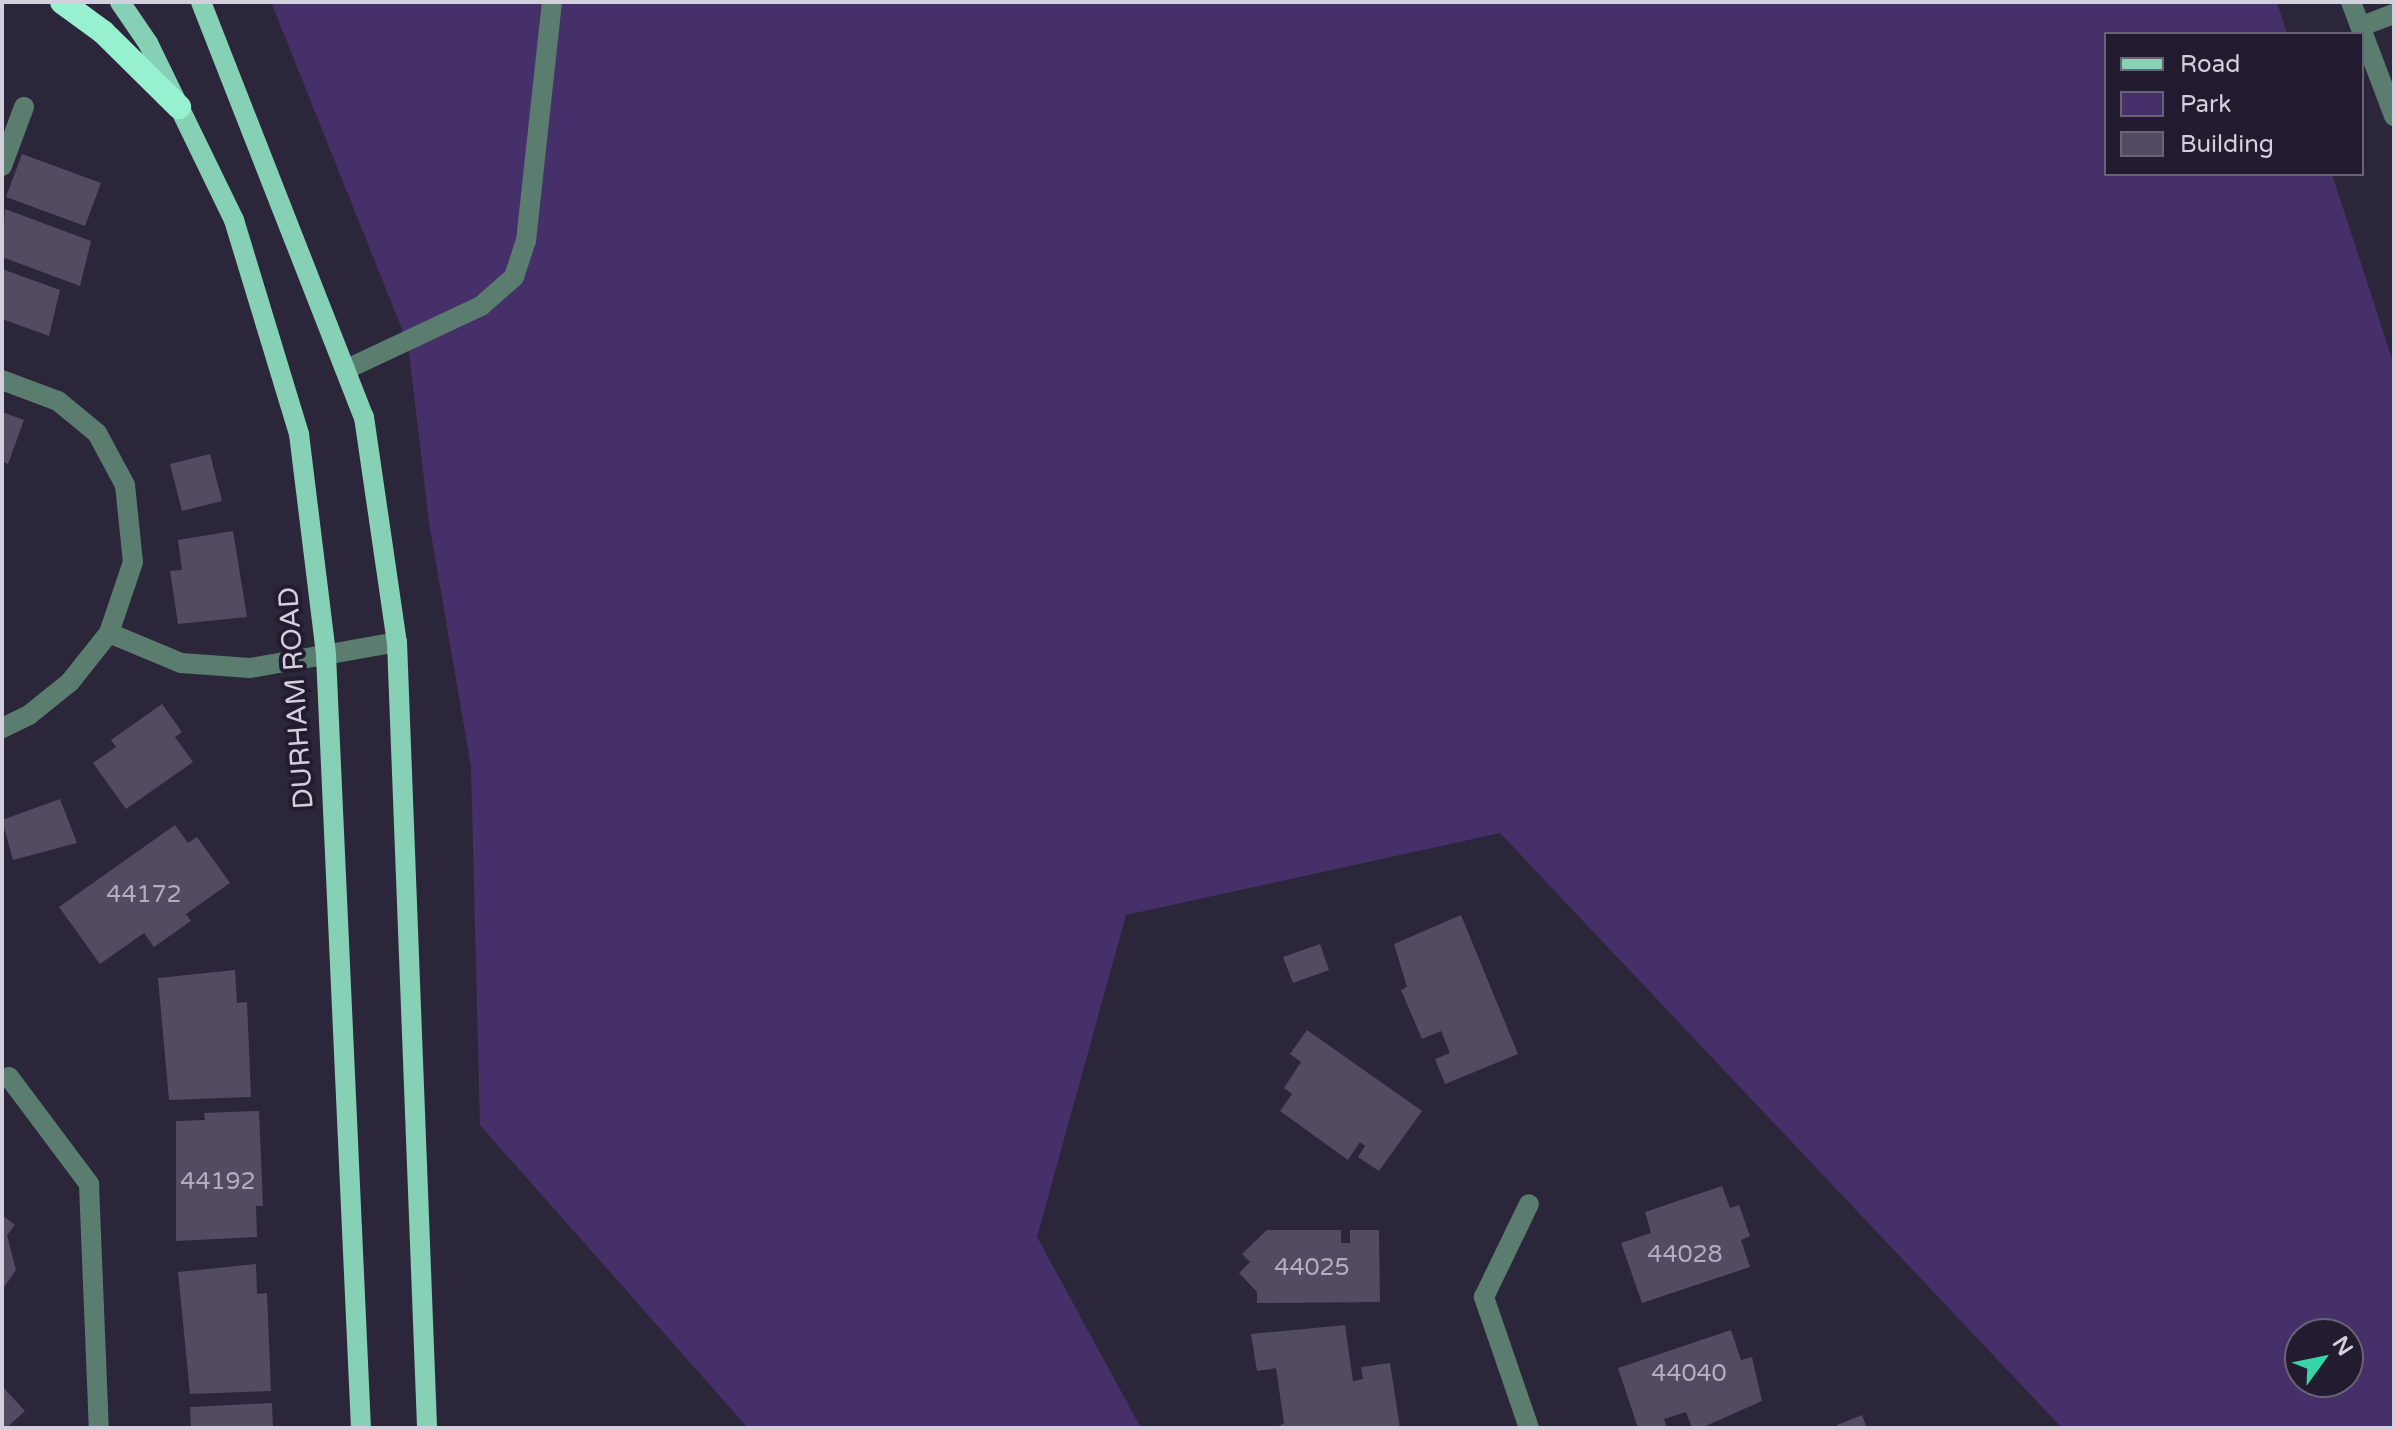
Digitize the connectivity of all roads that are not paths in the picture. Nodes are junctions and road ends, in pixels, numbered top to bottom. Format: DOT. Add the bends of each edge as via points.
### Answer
graph roads {
  1 [pos="62,2"];
  2 [pos="120,2"];
  3 [pos="201,2"];
  4 [pos="552,2"];
  5 [pos="2351,2"];
  6 [pos="2394,14"];
  7 [pos="2362,26"];
  8 [pos="24,107"];
  9 [pos="179,107"];
  10 [pos="2394,116"];
  11 [pos="2,166"];
  12 [pos="347,369"];
  13 [pos="2,380"];
  14 [pos="109,633"];
  15 [pos="397,642"];
  16 [pos="326,655"];
  17 [pos="2,728"];
  18 [pos="9,1077"];
  19 [pos="1529,1204"];
  20 [pos="99,1428"];
  21 [pos="361,1428"];
  22 [pos="427,1428"];
  23 [pos="1529,1428"];
  1 -- 9 [label="highway" via="103,32"];
  2 -- 9 [label="main road, DURHAM ROAD" via="148,43"];
  3 -- 12 [label="main road"];
  4 -- 12 [label="street" via="526,241 514,277 481,306"];
  5 -- 7 [label="street"];
  6 -- 7 [label="street"];
  7 -- 10 [label="street"];
  8 -- 11 [label="street"];
  9 -- 16 [label="main road, DURHAM ROAD" via="234,220 299,434"];
  12 -- 15 [label="main road" via="364,417"];
  13 -- 14 [label="street" via="58,401 97,433 125,485 133,562"];
  14 -- 16 [label="street" via="181,663 250,668"];
  14 -- 17 [label="street" via="70,682 29,715"];
  15 -- 16 [label="street"];
  15 -- 22 [label="main road"];
  16 -- 21 [label="main road, DURHAM ROAD"];
  18 -- 20 [label="street" via="89,1184"];
  19 -- 23 [label="street" via="1484,1297"];
}
